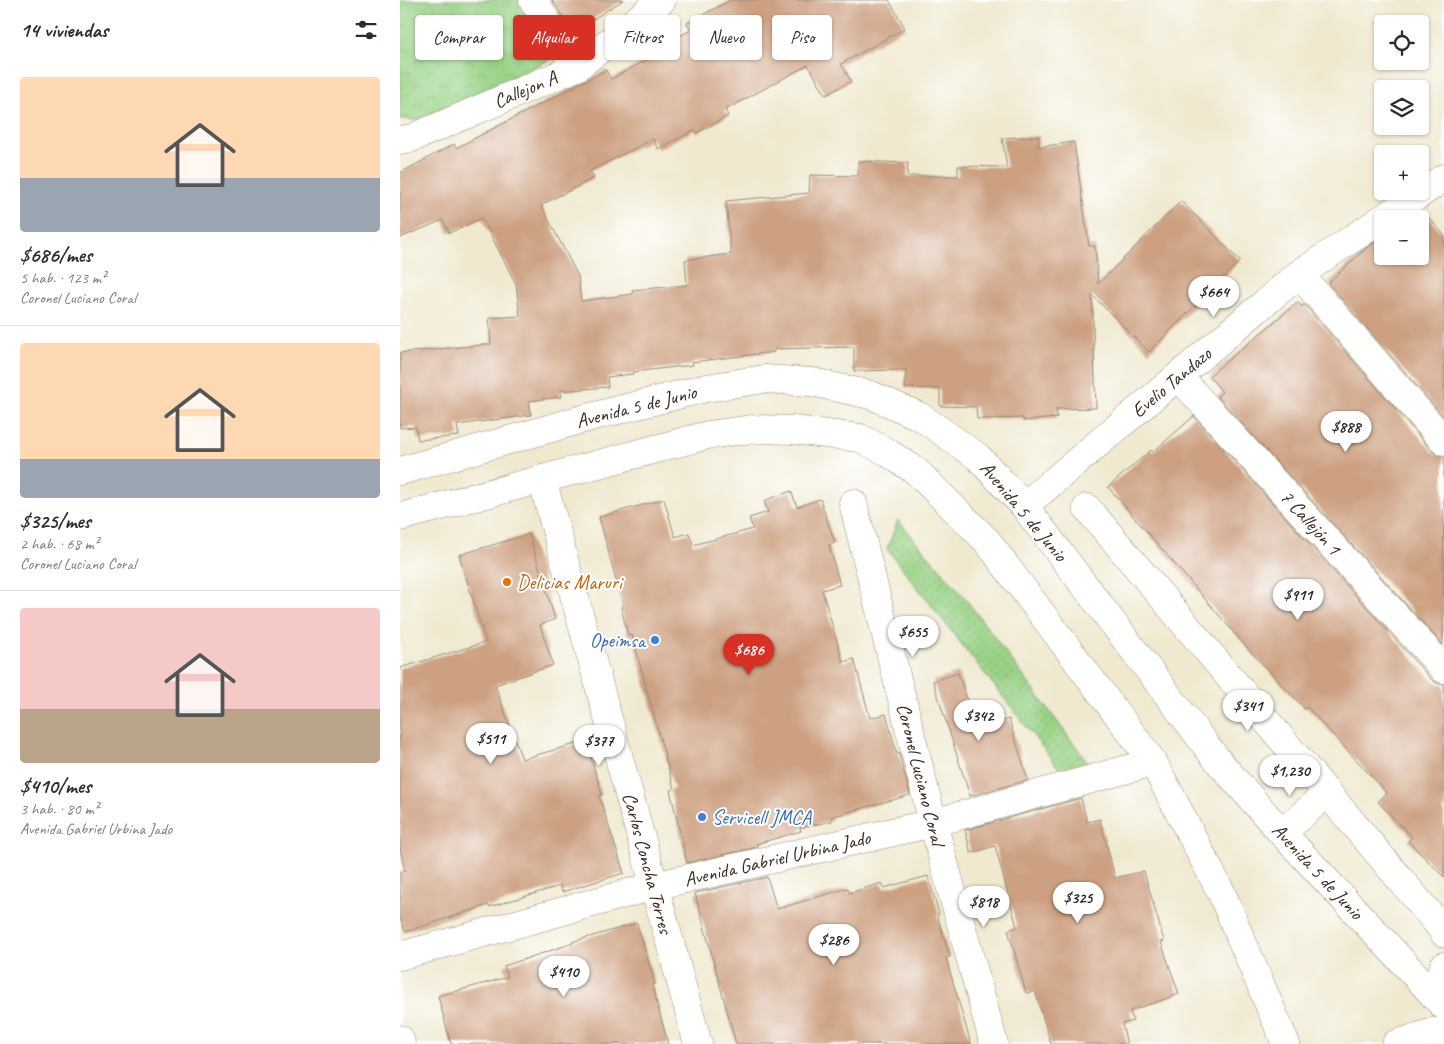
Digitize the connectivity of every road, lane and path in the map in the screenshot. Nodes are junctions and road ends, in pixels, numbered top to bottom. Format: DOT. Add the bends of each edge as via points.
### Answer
graph roads {
  1 [pos="533,0"];
  2 [pos="662,0"];
  3 [pos="577,66"];
  4 [pos="400,140"];
  5 [pos="1443,180"];
  6 [pos="1299,274"];
  7 [pos="1178,376"];
  8 [pos="1444,441"];
  9 [pos="400,471"];
  10 [pos="542,480"];
  11 [pos="853,503"];
  12 [pos="1024,506"];
  13 [pos="1087,508"];
  14 [pos="400,517"];
  15 [pos="1444,669"];
  16 [pos="1153,762"];
  17 [pos="1326,793"];
  18 [pos="933,823"];
  19 [pos="1282,833"];
  20 [pos="654,886"];
  21 [pos="1444,933"];
  22 [pos="400,956"];
  23 [pos="1444,966"];
  24 [pos="1440,1001"];
  25 [pos="1444,1032"];
  26 [pos="400,1039"];
  27 [pos="401,1044"];
  28 [pos="698,1044"];
  29 [pos="994,1044"];
  30 [pos="1286,1044"];
  31 [pos="1396,1044"];
  1 -- 3 [label="street"];
  2 -- 3 [label="street, Callejon A"];
  3 -- 4 [label="street, Callejon A" via="412,138"];
  5 -- 6 [label="street, Evelio Tandazo"];
  6 -- 7 [label="street, Evelio Tandazo"];
  6 -- 8 [label="street"];
  7 -- 12 [label="street, Evelio Tandazo"];
  7 -- 15 [label="street, 7 Callejón 1"];
  9 -- 12 [label="street, Avenida 5 de Junio" via="706,388 764,379 812,382 870,395 921,417 978,457"];
  10 -- 14 [label="street"];
  10 -- 16 [label="street" via="708,435 793,430 860,438 916,470 987,541"];
  10 -- 20 [label="street, Carlos Concha Torres"];
  11 -- 18 [label="street, Coronel Luciano Coral"];
  12 -- 19 [label="street, Avenida 5 de Junio" via="1218,761"];
  13 -- 17 [label="street"];
  16 -- 18 [label="street, Avenida Gabriel Urbina Jado"];
  16 -- 30 [label="street" via="1221,892"];
  17 -- 19 [label="street"];
  17 -- 21 [label="street"];
  18 -- 20 [label="street, Avenida Gabriel Urbina Jado"];
  18 -- 29 [label="street, Coronel Luciano Coral"];
  19 -- 24 [label="street, Avenida 5 de Junio"];
  20 -- 22 [label="street, Avenida Gabriel Urbina Jado"];
  20 -- 28 [label="street, Carlos Concha Torres"];
  23 -- 24 [label="street"];
  25 -- 31 [label="street" via="1433,1032"];
  26 -- 27 [label="street"];
}
